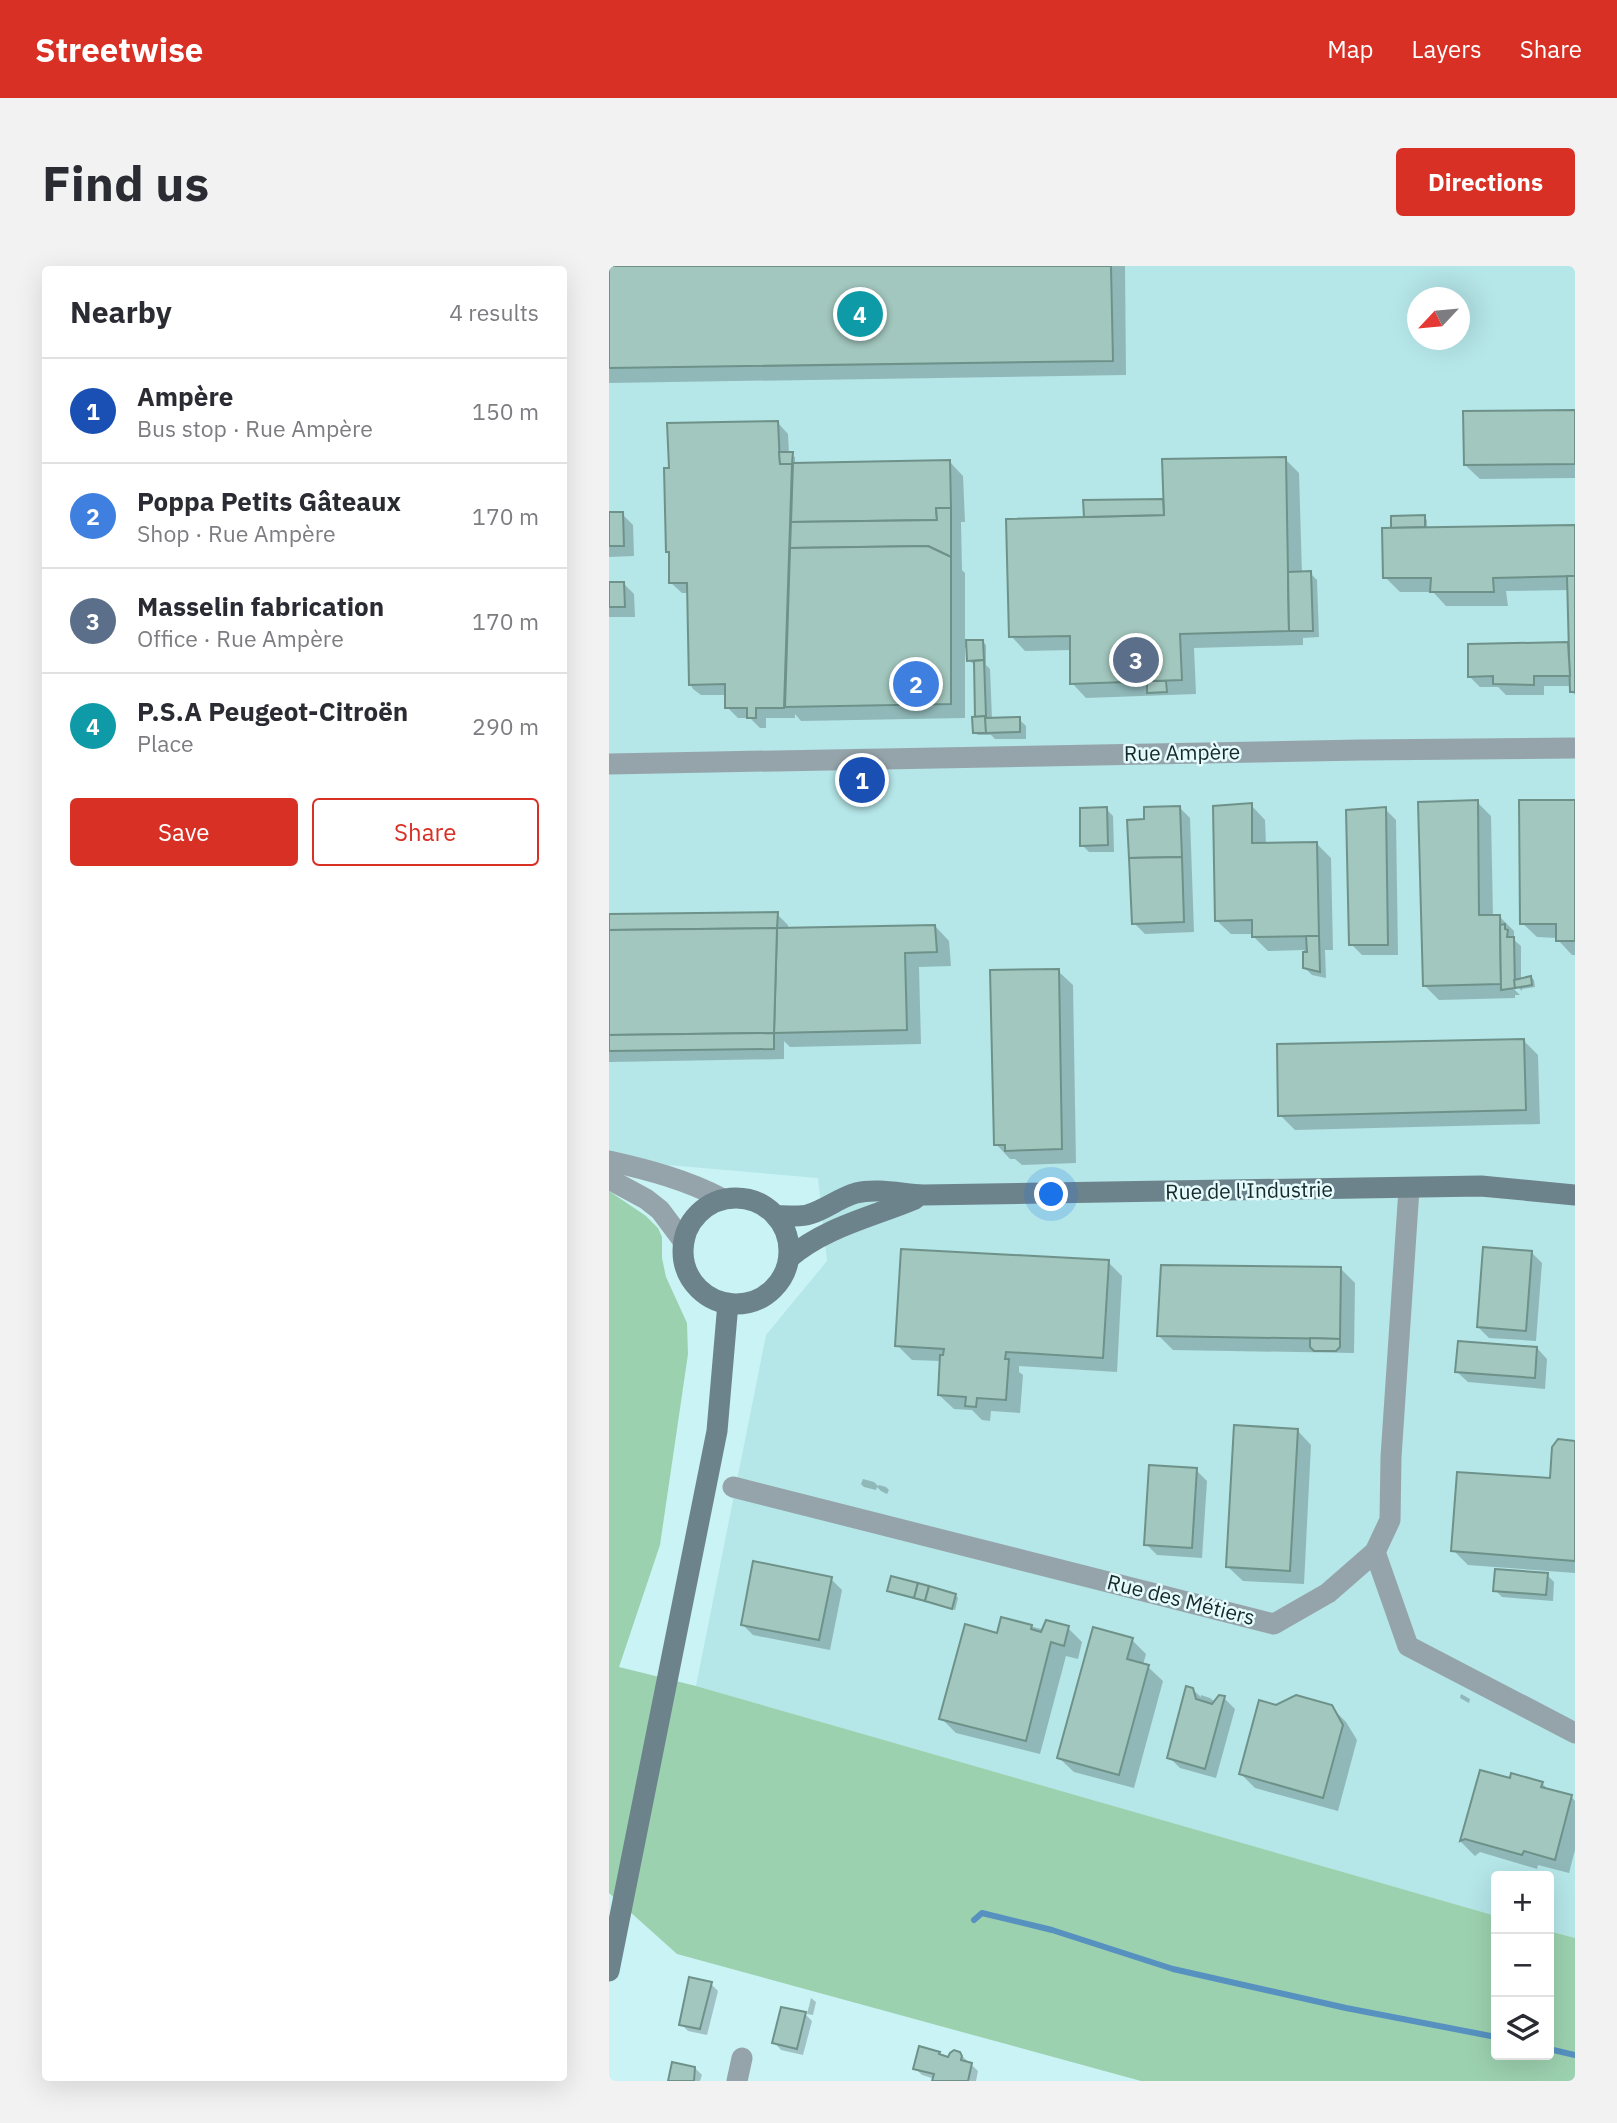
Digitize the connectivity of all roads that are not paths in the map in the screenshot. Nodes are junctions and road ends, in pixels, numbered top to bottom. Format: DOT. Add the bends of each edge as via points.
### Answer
graph roads {
  1 [pos="1575,748"];
  2 [pos="609,764"];
  3 [pos="609,1161"];
  4 [pos="609,1179"];
  5 [pos="1409,1189"];
  6 [pos="923,1195"];
  7 [pos="1575,1195"];
  8 [pos="723,1199"];
  9 [pos="777,1216"];
  10 [pos="684,1242"];
  11 [pos="789,1258"];
  12 [pos="728,1303"];
  13 [pos="733,1487"];
  14 [pos="1375,1552"];
  15 [pos="1575,1733"];
  16 [pos="609,1971"];
  17 [pos="742,2058"];
  18 [pos="737,2081"];
  1 -- 2 [label="street, Rue Ampère"];
  3 -- 8 [label="street" via="696,1185"];
  4 -- 10 [label="street" via="660,1210"];
  5 -- 6 [label="street, Rue de l'Industrie"];
  5 -- 7 [label="street, Rue de l'Industrie" via="1481,1186"];
  5 -- 14 [label="street, Rue des Métiers" via="1390,1520"];
  6 -- 9 [label="street, Rue de l'Industrie" via="857,1193 809,1214"];
  6 -- 11 [label="street, Rue de l'Industrie" via="834,1229"];
  8 -- 9 [label="street" via="756,1201"];
  8 -- 10 [label="street" via="700,1212"];
  9 -- 11 [label="street" via="787,1236"];
  10 -- 12 [label="street" via="685,1266 691,1278 706,1294"];
  11 -- 12 [label="street" via="783,1276 770,1292 753,1301"];
  12 -- 16 [label="street" via="717,1431"];
  13 -- 14 [label="street, Rue des Métiers" via="1274,1623 1328,1593"];
  14 -- 15 [label="street" via="1408,1646"];
  17 -- 18 [label="street"];
}
